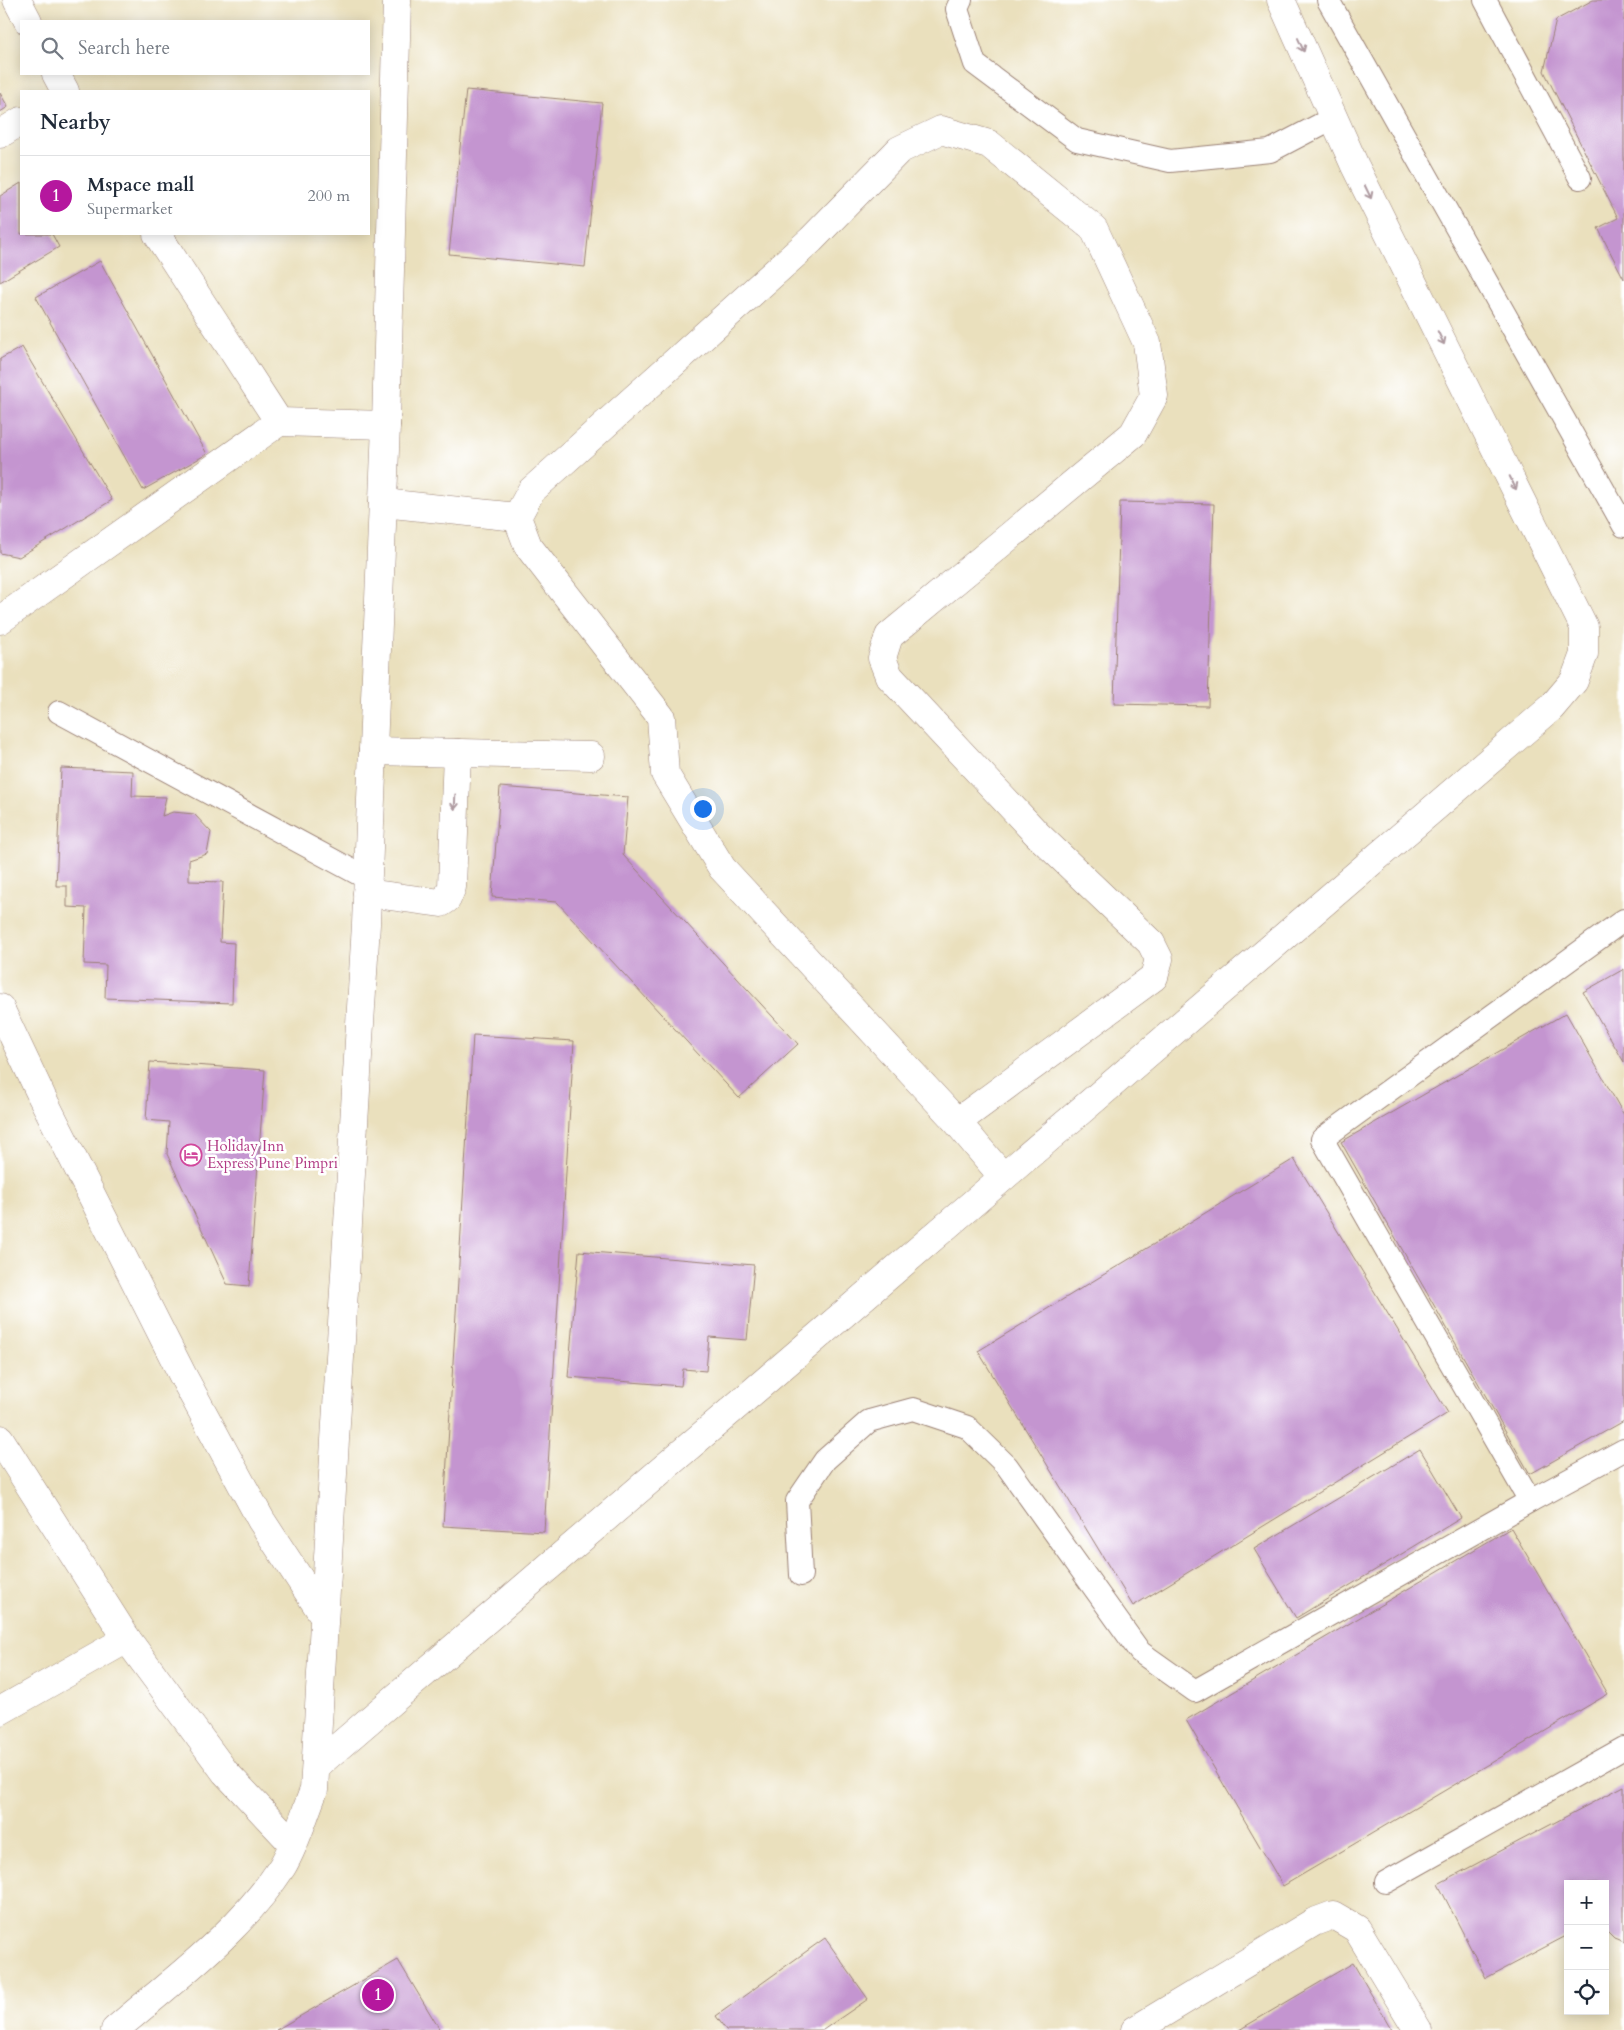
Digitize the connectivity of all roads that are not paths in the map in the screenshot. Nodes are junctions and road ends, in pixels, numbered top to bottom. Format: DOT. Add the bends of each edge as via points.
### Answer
graph roads {
  1 [pos="17,0"];
  2 [pos="397,0"];
  3 [pos="961,0"];
  4 [pos="1281,0"];
  5 [pos="1328,0"];
  6 [pos="1485,0"];
  7 [pos="27,20"];
  8 [pos="57,75"];
  9 [pos="64,90"];
  10 [pos="1333,118"];
  11 [pos="20,123"];
  12 [pos="0,134"];
  13 [pos="1580,178"];
  14 [pos="158,235"];
  15 [pos="279,422"];
  16 [pos="386,425"];
  17 [pos="383,503"];
  18 [pos="517,517"];
  19 [pos="1624,526"];
  20 [pos="0,620"];
  21 [pos="59,712"];
  22 [pos="373,751"];
  23 [pos="457,753"];
  24 [pos="591,756"];
  25 [pos="367,886"];
  26 [pos="1624,920"];
  27 [pos="0,1008"];
  28 [pos="957,1122"];
  29 [pos="1003,1177"];
  30 [pos="0,1439"];
  31 [pos="1624,1450"];
  32 [pos="1530,1501"];
  33 [pos="801,1575"];
  34 [pos="324,1616"];
  35 [pos="127,1639"];
  36 [pos="0,1711"];
  37 [pos="1624,1748"];
  38 [pos="316,1766"];
  39 [pos="293,1844"];
  40 [pos="1386,1882"];
  41 [pos="115,2030"];
  42 [pos="1135,2030"];
  43 [pos="1418,2030"];
  1 -- 7 [label="street"];
  2 -- 16 [label="street"];
  3 -- 10 [label="lane" via="957,9 975,64 1077,140 1170,161 1270,151"];
  4 -- 10 [label="street, one-way"];
  5 -- 19 [label="lane"];
  6 -- 13 [label="lane"];
  8 -- 9 [label="street"];
  10 -- 29 [label="street, one-way" via="1584,627 1584,654 1574,681 1551,708"];
  11 -- 12 [label="street"];
  14 -- 15 [label="street"];
  15 -- 16 [label="street"];
  15 -- 20 [label="street"];
  16 -- 17 [label="street"];
  17 -- 18 [label="street"];
  17 -- 22 [label="street"];
  18 -- 28 [label="street" via="528,546 661,717 665,774 722,868"];
  18 -- 28 [label="street" via="531,491 812,240 899,150 941,130 989,144 1094,230 1147,343 1154,396 1133,434 889,636 882,658 889,676 1037,834 1151,943 1159,960 1154,977"];
  21 -- 25 [label="lane"];
  22 -- 23 [label="street"];
  22 -- 25 [label="street"];
  23 -- 24 [label="street"];
  23 -- 25 [label="street, one-way" via="452,887 447,899 441,903"];
  25 -- 34 [label="street"];
  26 -- 32 [label="lane" via="1322,1139"];
  27 -- 34 [label="street" via="183,1376 261,1520"];
  28 -- 29 [label="street"];
  29 -- 38 [label="street"];
  30 -- 35 [label="street"];
  31 -- 32 [label="lane"];
  32 -- 33 [label="lane" via="1195,1691 1140,1652 1007,1466 967,1426 913,1409 869,1421 825,1460 798,1501"];
  34 -- 38 [label="street"];
  35 -- 36 [label="street"];
  35 -- 39 [label="street" via="225,1772"];
  37 -- 40 [label="lane"];
  38 -- 39 [label="street" via="314,1790"];
  39 -- 41 [label="street" via="257,1901 228,1932"];
  42 -- 43 [label="street" via="1314,1922 1333,1915 1357,1929"];
}
